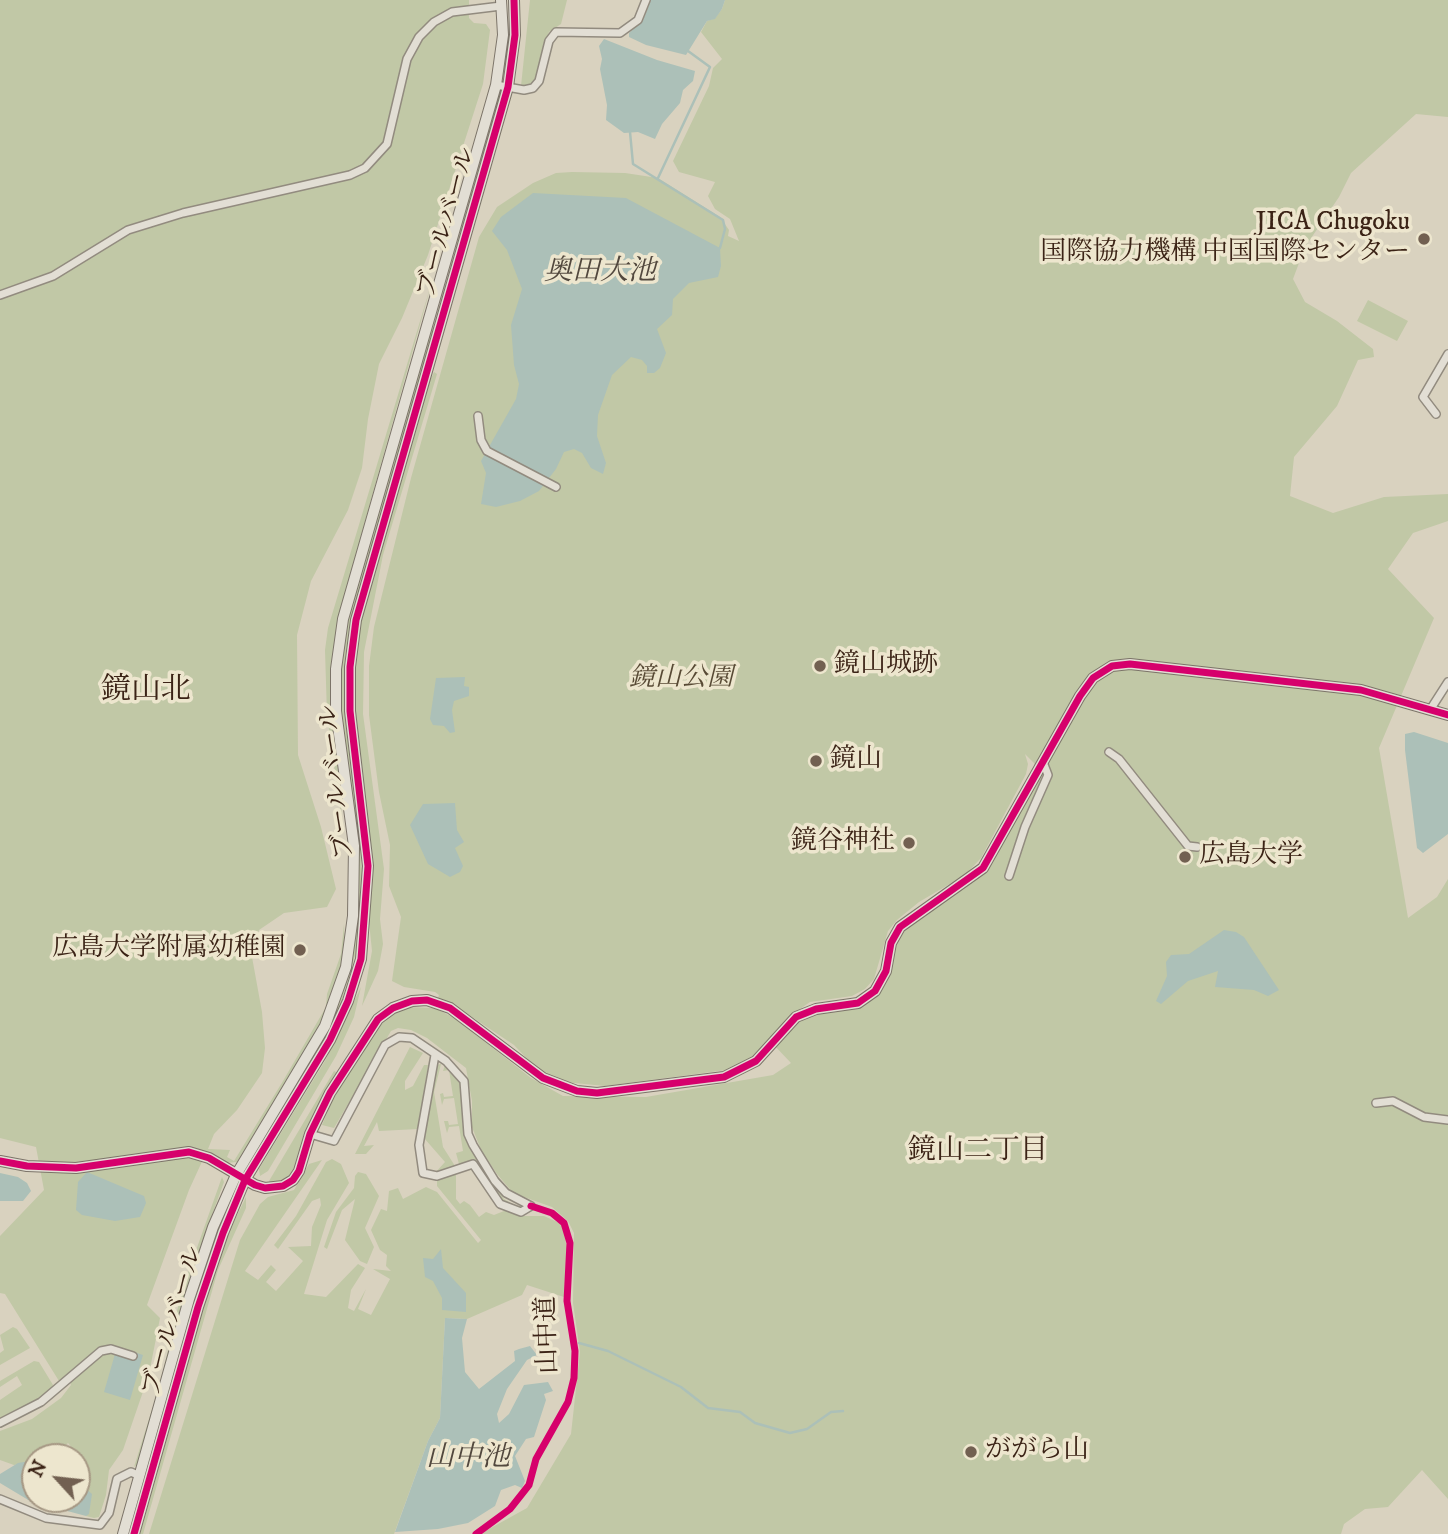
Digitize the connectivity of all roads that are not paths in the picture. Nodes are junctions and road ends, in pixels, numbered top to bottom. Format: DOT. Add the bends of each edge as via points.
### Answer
graph roads {
  1 [pos="514,0"];
  2 [pos="646,0"];
  3 [pos="501,3"];
  4 [pos="496,85"];
  5 [pos="508,88"];
  6 [pos="0,295"];
  7 [pos="1448,354"];
  8 [pos="1436,414"];
  9 [pos="478,416"];
  10 [pos="556,487"];
  11 [pos="1448,682"];
  12 [pos="1430,710"];
  13 [pos="1448,715"];
  14 [pos="1109,752"];
  15 [pos="1043,762"];
  16 [pos="1197,847"];
  17 [pos="1009,876"];
  18 [pos="435,1055"];
  19 [pos="1376,1103"];
  20 [pos="1448,1120"];
  21 [pos="310,1134"];
  22 [pos="0,1161"];
  23 [pos="240,1177"];
  24 [pos="133,1356"];
  25 [pos="0,1423"];
  26 [pos="140,1476"];
  27 [pos="0,1499"];
  28 [pos="123,1534"];
  29 [pos="134,1534"];
  1 -- 5 [label="street, ブールバール"];
  2 -- 5 [label="street" via="638,20 620,33 556,32 548,41 536,85 524,90"];
  3 -- 4 [label="street" via="503,35"];
  3 -- 6 [label="street" via="453,12 419,37 407,59 387,144 365,168 128,230 53,275"];
  4 -- 5 [label="street"];
  4 -- 23 [label="street" via="343,619 336,711 354,846 353,916 346,967 325,1026"];
  5 -- 23 [label="street, ブールバール" via="356,620 350,711 368,866 360,959 330,1040"];
  7 -- 8 [label="street" via="1423,397"];
  9 -- 10 [label="street" via="487,451"];
  11 -- 12 [label="street"];
  12 -- 13 [label="street"];
  12 -- 15 [label="street" via="1361,690 1130,664 1112,666 1093,678 1080,696"];
  14 -- 16 [label="street" via="1188,846"];
  15 -- 17 [label="street" via="1048,775"];
  15 -- 21 [label="street" via="983,868 900,927 875,991 858,1003 796,1017 757,1061 724,1077 597,1093 577,1091 543,1078 450,1009 427,1000 412,1001 378,1019 330,1093"];
  18 -- 18 [label="street" via="419,1145 423,1173 437,1176 473,1164 500,1204 521,1212 531,1206 506,1193 468,1134 464,1081"];
  18 -- 21 [label="street" via="412,1038 389,1041 334,1141"];
  19 -- 20 [label="street" via="1393,1101 1424,1117"];
  21 -- 23 [label="street" via="293,1180 265,1188"];
  22 -- 23 [label="street" via="76,1168 189,1152"];
  23 -- 26 [label="street" via="201,1258"];
  23 -- 29 [label="street, ブールバール"];
  24 -- 25 [label="street" via="111,1349 101,1351 41,1402"];
  26 -- 27 [label="street" via="131,1472 117,1479 109,1513 100,1525 46,1518"];
  26 -- 28 [label="street"];
}
